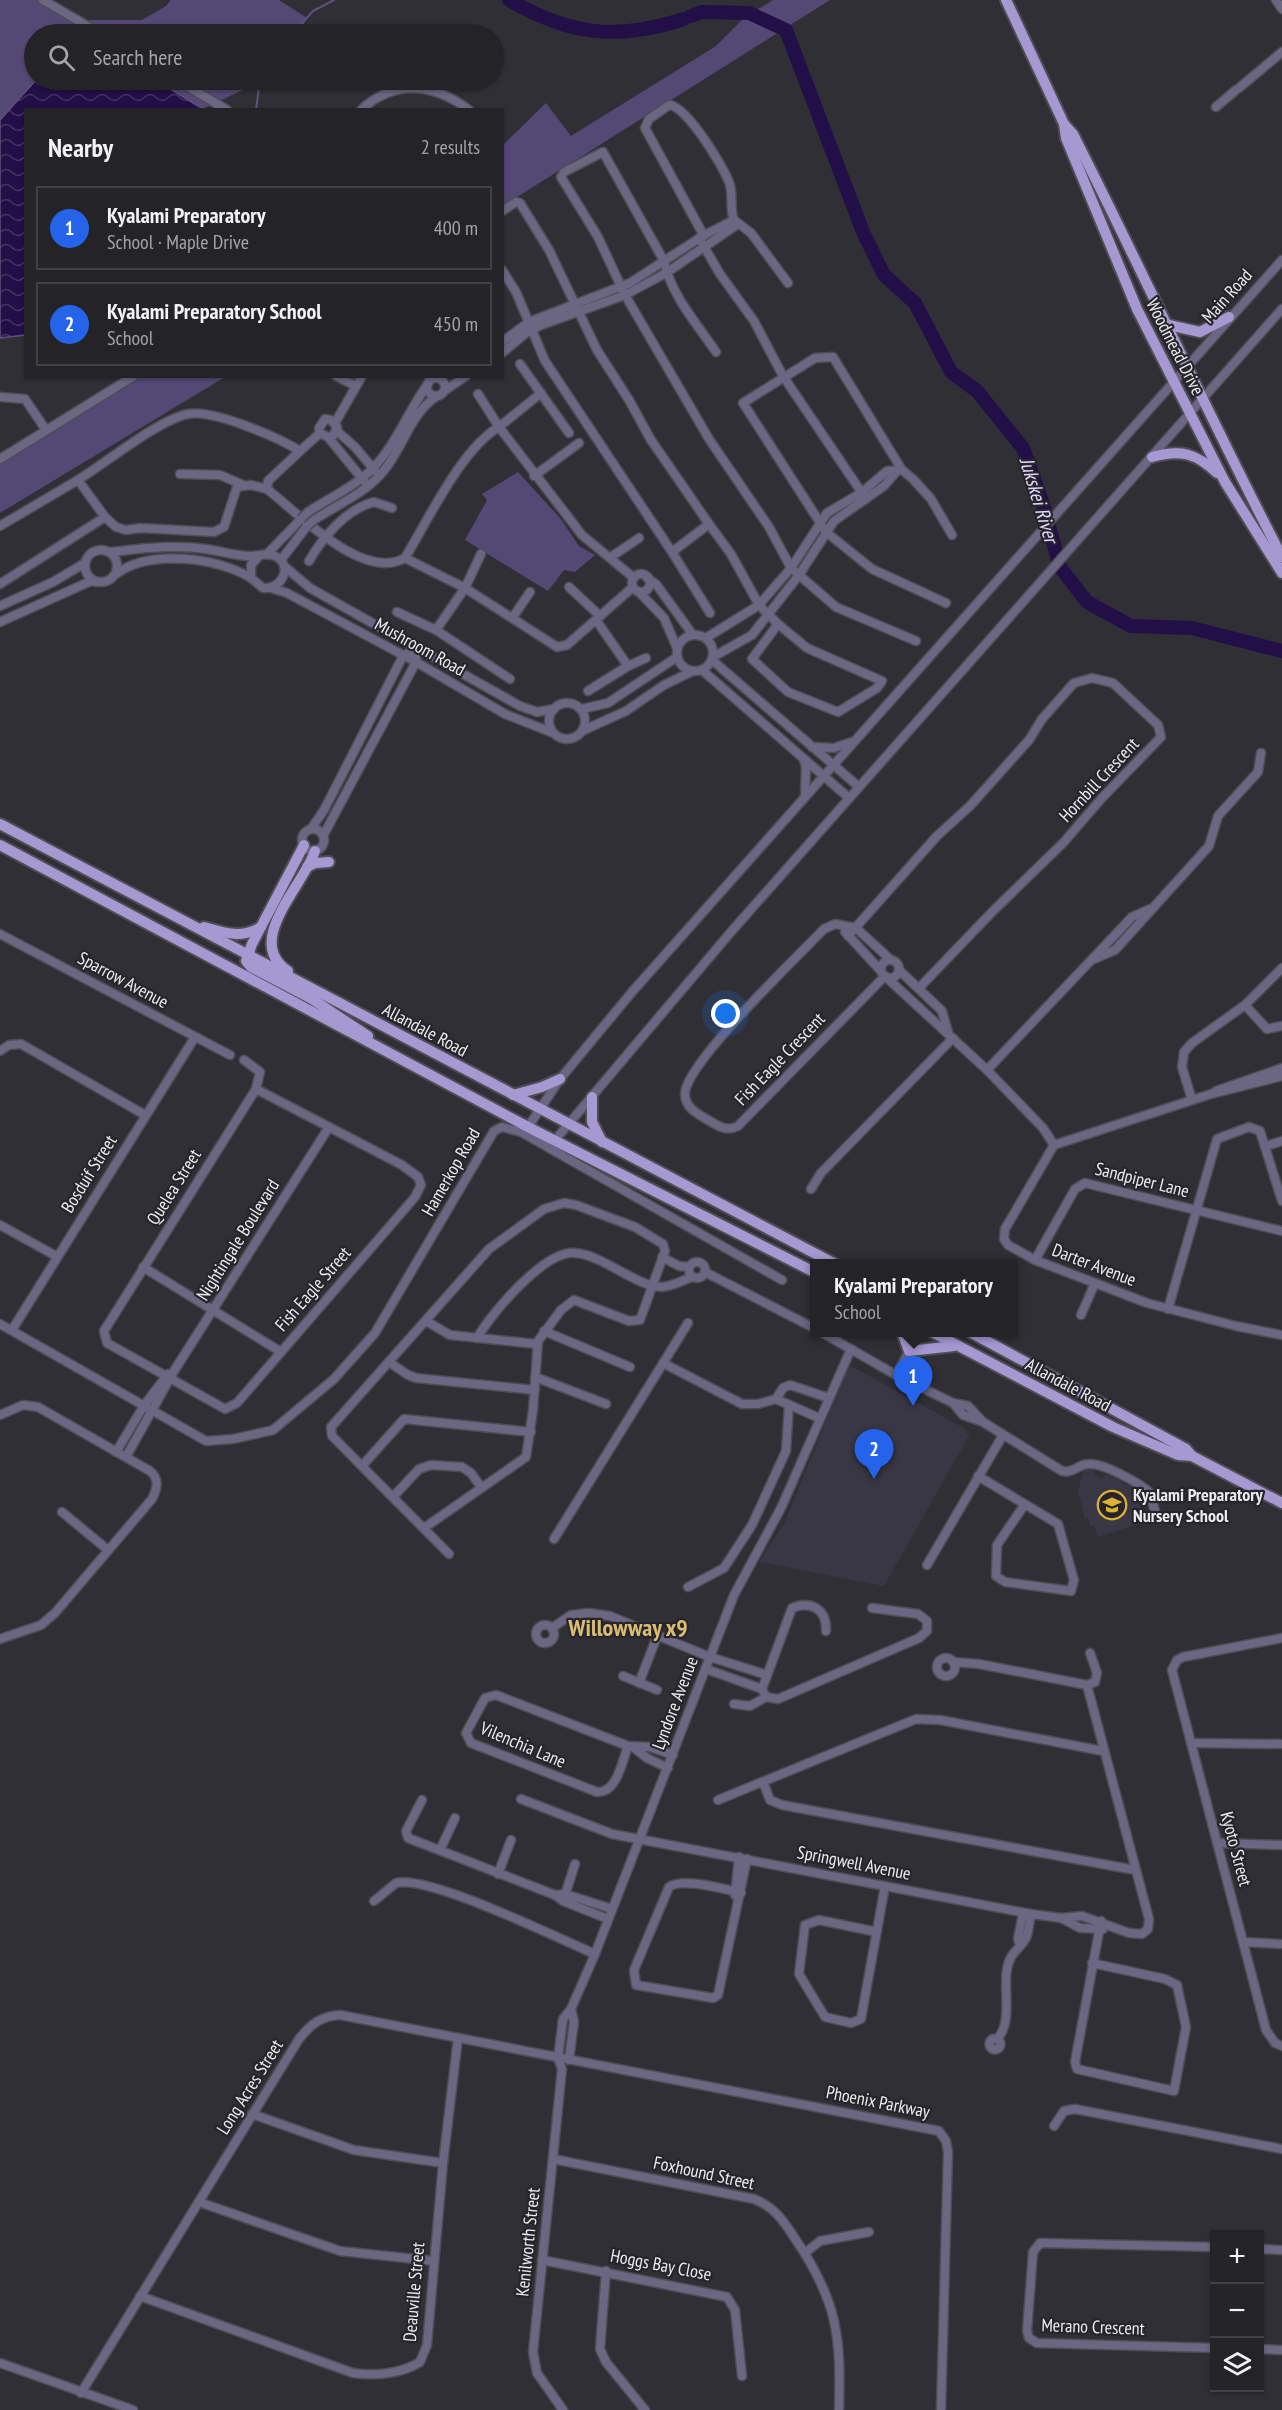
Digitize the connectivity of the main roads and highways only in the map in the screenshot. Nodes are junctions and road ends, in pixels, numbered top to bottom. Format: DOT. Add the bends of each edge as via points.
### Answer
graph roads {
  1 [pos="1006,0"];
  2 [pos="1064,124"];
  3 [pos="1229,317"];
  4 [pos="1169,325"];
  5 [pos="1152,457"];
  6 [pos="1225,482"];
  7 [pos="1282,557"];
  8 [pos="1282,573"];
  9 [pos="0,824"];
  10 [pos="304,845"];
  11 [pos="0,846"];
  12 [pos="315,851"];
  13 [pos="329,862"];
  14 [pos="307,867"];
  15 [pos="178,919"];
  16 [pos="262,926"];
  17 [pos="247,955"];
  18 [pos="326,996"];
  19 [pos="398,1057"];
  20 [pos="560,1079"];
  21 [pos="513,1095"];
  22 [pos="591,1097"];
  23 [pos="602,1142"];
  24 [pos="827,1259"];
  25 [pos="810,1270"];
  26 [pos="904,1337"];
  27 [pos="941,1337"];
  28 [pos="979,1337"];
  29 [pos="957,1346"];
  30 [pos="1192,1456"];
  31 [pos="1282,1503"];
  1 -- 2 [label="main road, Woodmead Drive"];
  2 -- 4 [label="main road, Woodmead Drive" via="1073,134"];
  2 -- 6 [label="main road, Woodmead Drive" via="1066,138 1137,309"];
  3 -- 4 [label="main road" via="1200,332"];
  4 -- 7 [label="main road, Woodmead Drive"];
  5 -- 6 [label="main road" via="1183,451 1205,462"];
  6 -- 8 [label="main road, Woodmead Drive"];
  9 -- 15 [label="main road, Allandale Road"];
  10 -- 16 [label="main road"];
  11 -- 19 [label="main road, Allandale Road"];
  12 -- 14 [label="main road"];
  13 -- 14 [label="main road" via="315,862"];
  14 -- 18 [label="main road" via="276,924 270,947 282,968"];
  15 -- 16 [label="main road" via="234,935"];
  15 -- 17 [label="main road, Allandale Road"];
  16 -- 17 [label="main road"];
  17 -- 18 [label="main road, Allandale Road"];
  17 -- 19 [label="main road" via="251,967 320,1004"];
  18 -- 21 [label="main road, Allandale Road"];
  19 -- 25 [label="main road, Allandale Road"];
  20 -- 21 [label="main road"];
  21 -- 23 [label="main road, Allandale Road"];
  22 -- 23 [label="main road" via="592,1122"];
  23 -- 24 [label="main road, Allandale Road"];
  26 -- 29 [label="main road" via="909,1352"];
  27 -- 29 [label="main road, Allandale Road"];
  28 -- 30 [label="main road, Allandale Road" via="1186,1449"];
  29 -- 30 [label="main road, Allandale Road" via="1113,1427 1178,1455"];
  30 -- 31 [label="main road, Allandale Road"];
}
